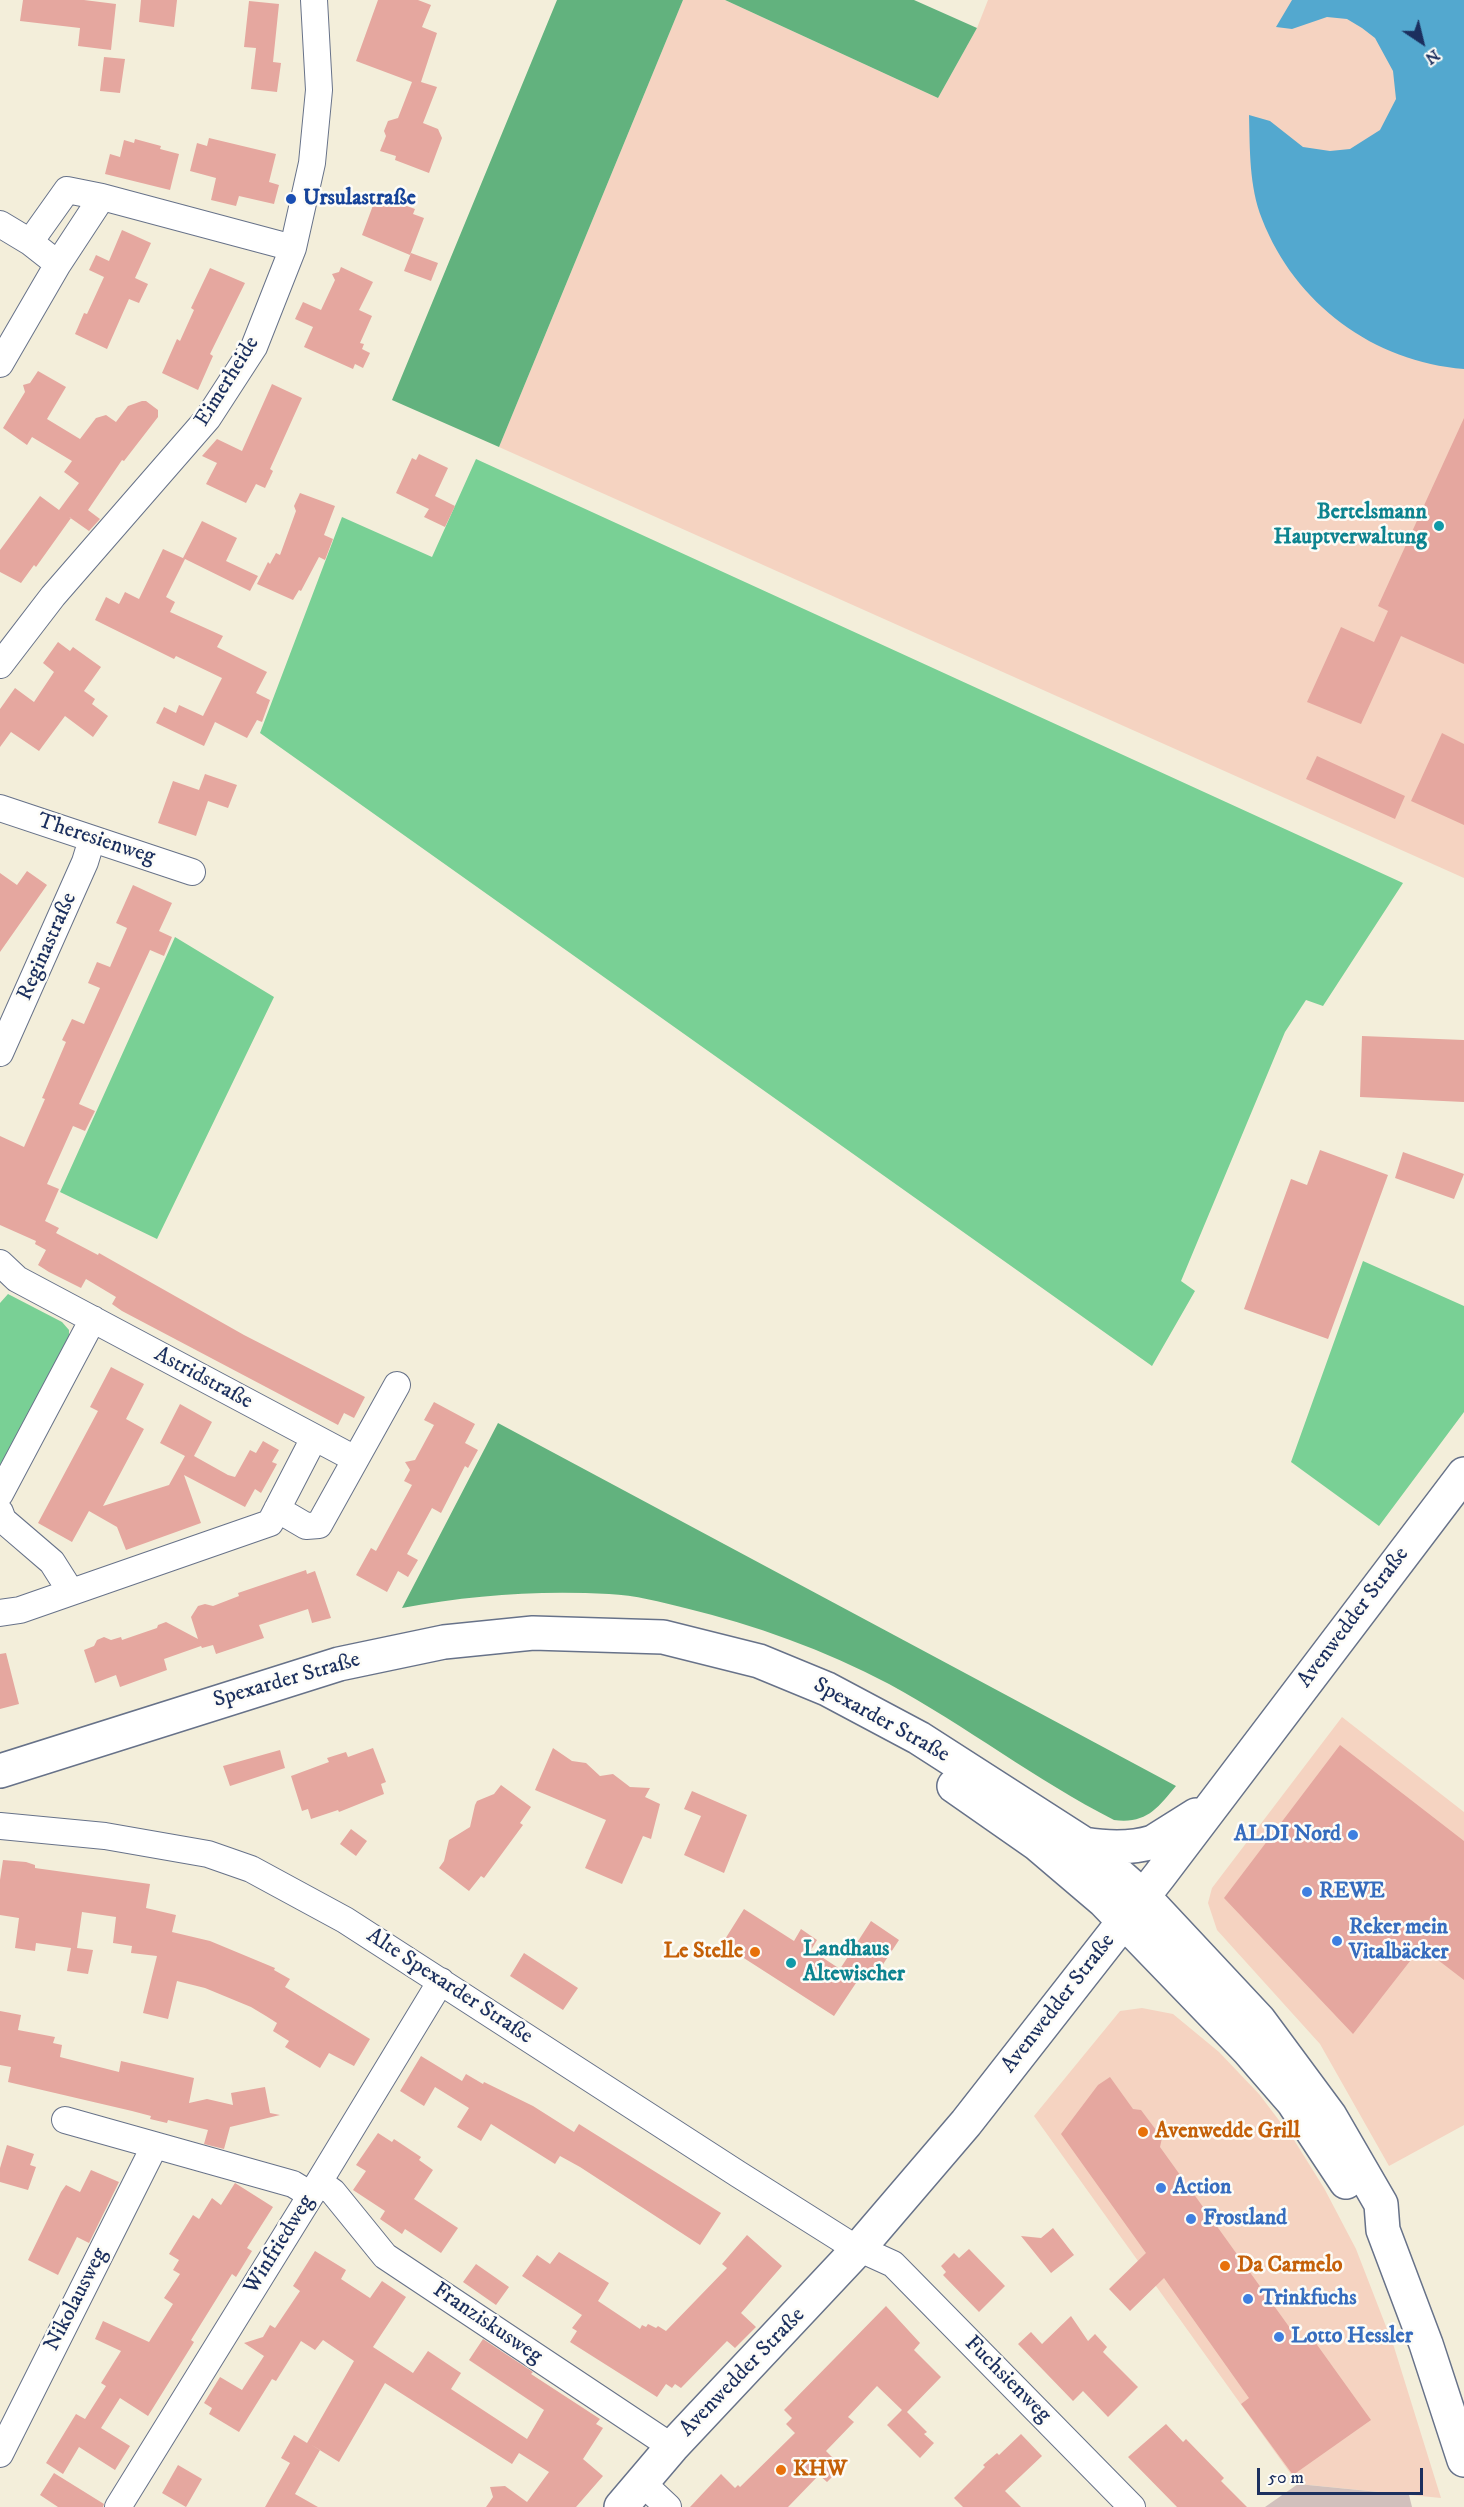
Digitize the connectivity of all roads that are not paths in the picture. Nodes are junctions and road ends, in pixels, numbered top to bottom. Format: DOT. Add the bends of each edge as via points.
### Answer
graph roads {
  1 [pos="314,0"];
  2 [pos="102,197"];
  3 [pos="0,224"];
  4 [pos="30,242"];
  5 [pos="293,248"];
  6 [pos="58,264"];
  7 [pos="0,364"];
  8 [pos="0,665"];
  9 [pos="0,808"];
  10 [pos="92,839"];
  11 [pos="192,872"];
  12 [pos="0,1053"];
  13 [pos="0,1263"];
  14 [pos="93,1320"];
  15 [pos="397,1385"];
  16 [pos="314,1438"];
  17 [pos="355,1459"];
  18 [pos="1464,1474"];
  19 [pos="0,1494"];
  20 [pos="277,1509"];
  21 [pos="1464,1511"];
  22 [pos="0,1512"];
  23 [pos="71,1592"];
  24 [pos="0,1614"];
  25 [pos="582,1636"];
  26 [pos="0,1771"];
  27 [pos="1226,1788"];
  28 [pos="0,1826"];
  29 [pos="1084,1844"];
  30 [pos="1151,1904"];
  31 [pos="1131,1930"];
  32 [pos="441,1981"];
  33 [pos="65,2120"];
  34 [pos="154,2146"];
  35 [pos="315,2188"];
  36 [pos="1383,2230"];
  37 [pos="869,2253"];
  38 [pos="672,2447"];
  39 [pos="0,2454"];
  40 [pos="1464,2460"];
  41 [pos="653,2502"];
  42 [pos="118,2507"];
  43 [pos="621,2507"];
  44 [pos="1132,2507"];
  1 -- 5 [label="street, Eimerheide" via="320,90 312,163"];
  2 -- 4 [label="street" via="67,190"];
  2 -- 5 [label="street"];
  2 -- 6 [label="street"];
  3 -- 4 [label="street"];
  4 -- 6 [label="street"];
  5 -- 8 [label="street, Eimerheide" via="254,347 208,418"];
  6 -- 7 [label="street"];
  9 -- 10 [label="street, Theresienweg"];
  10 -- 11 [label="street, Theresienweg"];
  10 -- 12 [label="street, Reginastraße"];
  13 -- 14 [label="street, Astridstraße" via="17,1279"];
  14 -- 16 [label="street, Astridstraße"];
  14 -- 19 [label="street"];
  15 -- 17 [label="street"];
  16 -- 17 [label="street, Astridstraße"];
  16 -- 20 [label="street"];
  17 -- 20 [label="street" via="319,1525 306,1526"];
  18 -- 27 [label="main road, Avenwedder Straße"];
  20 -- 23 [label="street" via="270,1523"];
  21 -- 30 [label="main road, Avenwedder Straße"];
  22 -- 23 [label="street" via="3,1520 52,1562"];
  23 -- 24 [label="street"];
  25 -- 26 [label="main road, Spexarder Straße" via="533,1633 406,1648 264,1686"];
  25 -- 29 [label="main road, Spexarder Straße" via="663,1637 759,1661 827,1689 919,1738"];
  25 -- 31 [label="main road, Spexarder Straße" via="754,1680 866,1729 1037,1844 1104,1901"];
  27 -- 29 [label="main road" via="1188,1821 1153,1842 1136,1847"];
  27 -- 30 [label="main road, Avenwedder Straße"];
  28 -- 32 [label="street, Alte Spexarder Straße" via="105,1836 208,1854 251,1869 345,1920"];
  29 -- 30 [label="main road, Spexarder Straße"];
  30 -- 31 [label="main road, Avenwedder Straße"];
  30 -- 36 [label="main road, Spexarder Straße" via="1259,2020 1330,2116 1381,2204"];
  31 -- 36 [label="main road, Spexarder Straße" via="1293,2102 1364,2213"];
  31 -- 37 [label="main road, Avenwedder Straße" via="966,2123"];
  32 -- 35 [label="street, Winfriedweg"];
  32 -- 37 [label="street, Alte Spexarder Straße" via="689,2143"];
  33 -- 34 [label="street"];
  34 -- 35 [label="street"];
  34 -- 39 [label="street, Nikolausweg"];
  35 -- 38 [label="street, Franziskusweg" via="333,2192 385,2256"];
  35 -- 42 [label="street, Winfriedweg"];
  36 -- 40 [label="main road"];
  37 -- 38 [label="main road, Avenwedder Straße"];
  37 -- 41 [label="main road, Avenwedder Straße"];
  37 -- 44 [label="street, Fuchsienweg" via="893,2264"];
  38 -- 43 [label="main road, Avenwedder Straße"];
}
